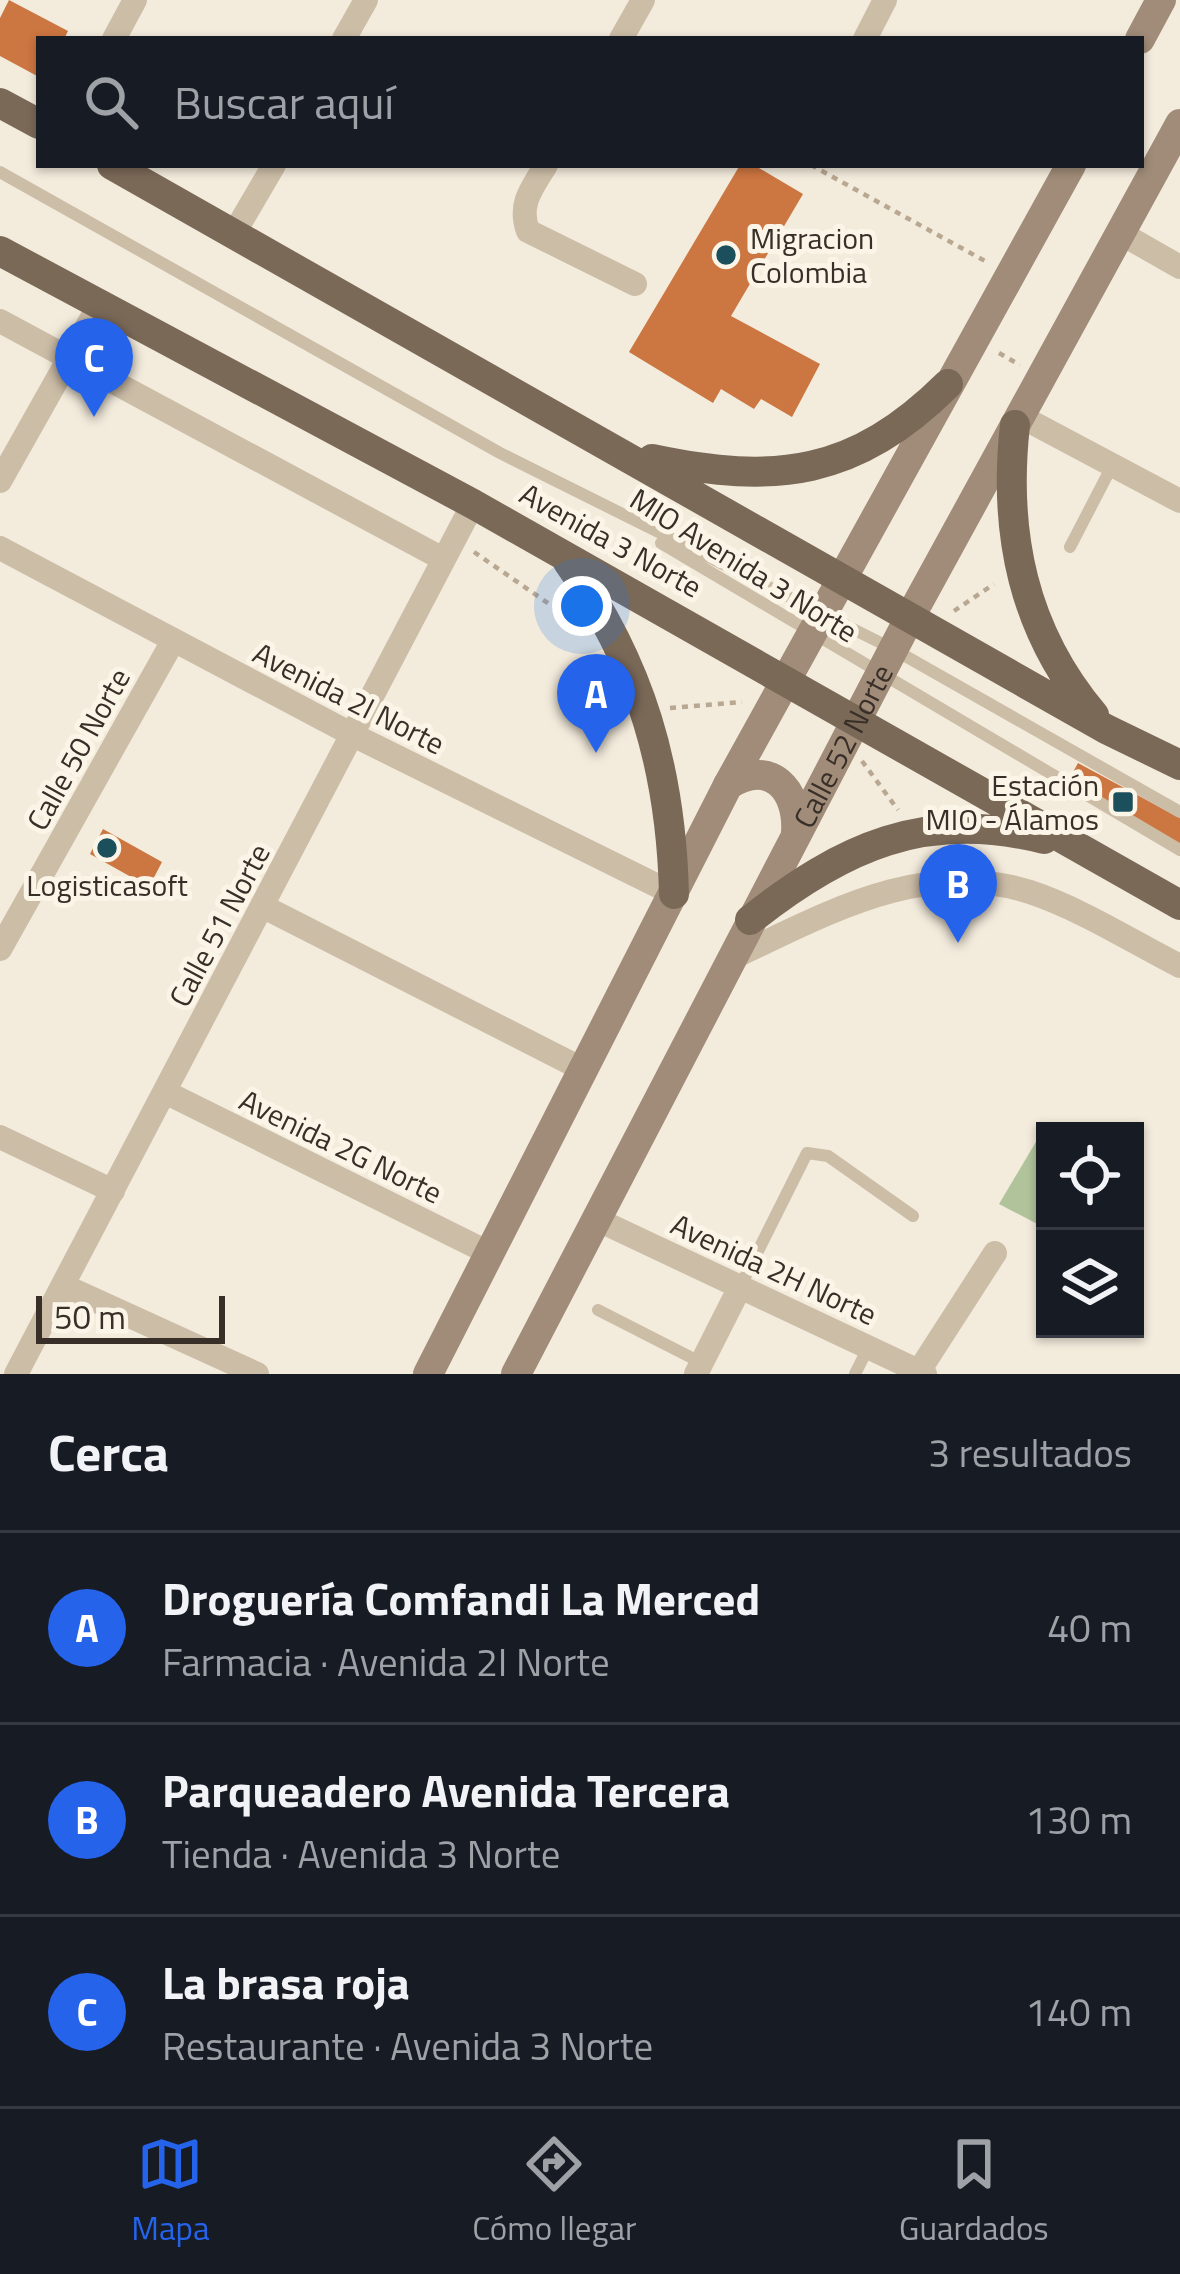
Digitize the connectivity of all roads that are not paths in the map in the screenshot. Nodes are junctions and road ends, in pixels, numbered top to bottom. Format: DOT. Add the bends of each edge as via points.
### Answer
graph roads {
  1 [pos="135,0"];
  2 [pos="366,0"];
  3 [pos="643,0"];
  4 [pos="886,0"];
  5 [pos="1161,0"];
  6 [pos="116,36"];
  7 [pos="346,36"];
  8 [pos="623,36"];
  9 [pos="867,36"];
  10 [pos="1141,36"];
  11 [pos="0,104"];
  12 [pos="36,122"];
  13 [pos="1180,124"];
  14 [pos="117,168"];
  15 [pos="272,168"];
  16 [pos="545,168"];
  17 [pos="1069,168"];
  18 [pos="0,172"];
  19 [pos="1122,234"];
  20 [pos="233,235"];
  21 [pos="0,251"];
  22 [pos="1180,267"];
  23 [pos="634,284"];
  24 [pos="98,307"];
  25 [pos="0,321"];
  26 [pos="68,360"];
  27 [pos="948,385"];
  28 [pos="1018,421"];
  29 [pos="620,452"];
  30 [pos="1112,465"];
  31 [pos="0,481"];
  32 [pos="1180,501"];
  33 [pos="594,502"];
  34 [pos="473,504"];
  35 [pos="1070,547"];
  36 [pos="0,548"];
  37 [pos="565,557"];
  38 [pos="443,559"];
  39 [pos="838,576"];
  40 [pos="910,617"];
  41 [pos="813,624"];
  42 [pos="172,641"];
  43 [pos="886,663"];
  44 [pos="785,678"];
  45 [pos="855,720"];
  46 [pos="1106,729"];
  47 [pos="355,736"];
  48 [pos="1180,765"];
  49 [pos="728,785"];
  50 [pos="1180,812"];
  51 [pos="796,833"];
  52 [pos="1072,847"];
  53 [pos="1180,850"];
  54 [pos="674,894"];
  55 [pos="1180,905"];
  56 [pos="262,906"];
  57 [pos="750,920"];
  58 [pos="0,949"];
  59 [pos="730,959"];
  60 [pos="1180,966"];
  61 [pos="584,1070"];
  62 [pos="165,1092"];
  63 [pos="0,1137"];
  64 [pos="113,1191"];
  65 [pos="913,1216"];
  66 [pos="596,1219"];
  67 [pos="994,1253"];
  68 [pos="491,1254"];
  69 [pos="741,1285"];
  70 [pos="64,1286"];
  71 [pos="598,1310"];
  72 [pos="868,1347"];
  73 [pos="699,1368"];
  74 [pos="922,1372"];
  75 [pos="8,1373"];
  76 [pos="256,1374"];
  77 [pos="428,1374"];
  78 [pos="515,1374"];
  79 [pos="855,1374"];
  1 -- 6 [label="street"];
  2 -- 7 [label="street"];
  3 -- 8 [label="street"];
  4 -- 9 [label="street"];
  5 -- 10 [label="main road"];
  11 -- 12 [label="main road"];
  13 -- 19 [label="main road, Calle 52 Norte"];
  14 -- 20 [label="main road"];
  15 -- 20 [label="street"];
  16 -- 23 [label="street" via="522,214 528,231"];
  17 -- 27 [label="main road"];
  18 -- 33 [label="lane, MIO Avenida 3 Norte"];
  19 -- 22 [label="street"];
  19 -- 28 [label="main road, Calle 52 Norte"];
  20 -- 29 [label="main road"];
  21 -- 24 [label="main road, Avenida 3 Norte"];
  24 -- 26 [label="street"];
  24 -- 34 [label="main road, Avenida 3 Norte"];
  25 -- 26 [label="street"];
  26 -- 31 [label="street"];
  26 -- 38 [label="street"];
  27 -- 29 [label="main road" via="883,439 804,470 721,473"];
  27 -- 39 [label="main road"];
  28 -- 30 [label="street"];
  28 -- 40 [label="main road, Calle 52 Norte"];
  28 -- 46 [label="main road" via="1010,496 1018,567 1051,654"];
  29 -- 39 [label="main road"];
  30 -- 32 [label="street"];
  30 -- 35 [label="lane"];
  33 -- 41 [label="lane, MIO Avenida 3 Norte"];
  33 -- 41 [label="lane, MIO Avenida 3 Norte"];
  34 -- 37 [label="main road, Avenida 3 Norte"];
  34 -- 38 [label="street, Calle 51 Norte"];
  36 -- 42 [label="street, Avenida 2I Norte"];
  37 -- 44 [label="main road, Avenida 3 Norte"];
  37 -- 54 [label="main road" via="599,606 649,714 664,773"];
  38 -- 47 [label="street, Calle 51 Norte"];
  39 -- 40 [label="main road"];
  39 -- 41 [label="main road"];
  40 -- 43 [label="main road, Calle 52 Norte"];
  40 -- 46 [label="main road"];
  41 -- 43 [label="lane, MIO Avenida 3 Norte"];
  41 -- 43 [label="lane, MIO Avenida 3 Norte"];
  41 -- 44 [label="main road"];
  42 -- 47 [label="street, Avenida 2I Norte"];
  42 -- 58 [label="street, Calle 50 Norte"];
  43 -- 45 [label="main road, Calle 52 Norte"];
  43 -- 50 [label="lane, MIO Avenida 3 Norte"];
  43 -- 53 [label="lane, MIO Avenida 3 Norte"];
  44 -- 45 [label="main road, Avenida 3 Norte"];
  44 -- 49 [label="main road"];
  45 -- 51 [label="main road, Calle 52 Norte"];
  45 -- 52 [label="main road, Avenida 3 Norte"];
  46 -- 48 [label="main road"];
  47 -- 54 [label="street, Avenida 2I Norte"];
  47 -- 56 [label="street, Calle 51 Norte"];
  49 -- 51 [label="main road" via="763,773 780,780 793,794"];
  49 -- 54 [label="main road"];
  51 -- 57 [label="main road, Calle 52 Norte"];
  52 -- 55 [label="main road, Avenida 3 Norte"];
  52 -- 57 [label="main road" via="1016,832 907,831 815,872"];
  54 -- 61 [label="main road"];
  56 -- 61 [label="street"];
  56 -- 62 [label="street, Calle 51 Norte"];
  57 -- 59 [label="main road, Calle 52 Norte"];
  59 -- 60 [label="street" via="859,899 961,881 1036,894"];
  59 -- 66 [label="main road, Calle 52 Norte"];
  61 -- 68 [label="main road"];
  62 -- 64 [label="street, Calle 51 Norte"];
  62 -- 68 [label="street, Avenida 2G Norte"];
  63 -- 64 [label="street"];
  64 -- 70 [label="street, Calle 51 Norte"];
  65 -- 69 [label="lane" via="827,1156 807,1153"];
  66 -- 69 [label="street, Avenida 2H Norte"];
  66 -- 78 [label="main road, Calle 52 Norte"];
  67 -- 74 [label="street"];
  68 -- 77 [label="main road"];
  69 -- 72 [label="street, Avenida 2H Norte"];
  69 -- 73 [label="street"];
  70 -- 75 [label="street, Calle 51 Norte"];
  70 -- 76 [label="street"];
  71 -- 73 [label="lane"];
  72 -- 74 [label="street, Avenida 2H Norte"];
  72 -- 79 [label="lane"];
}
